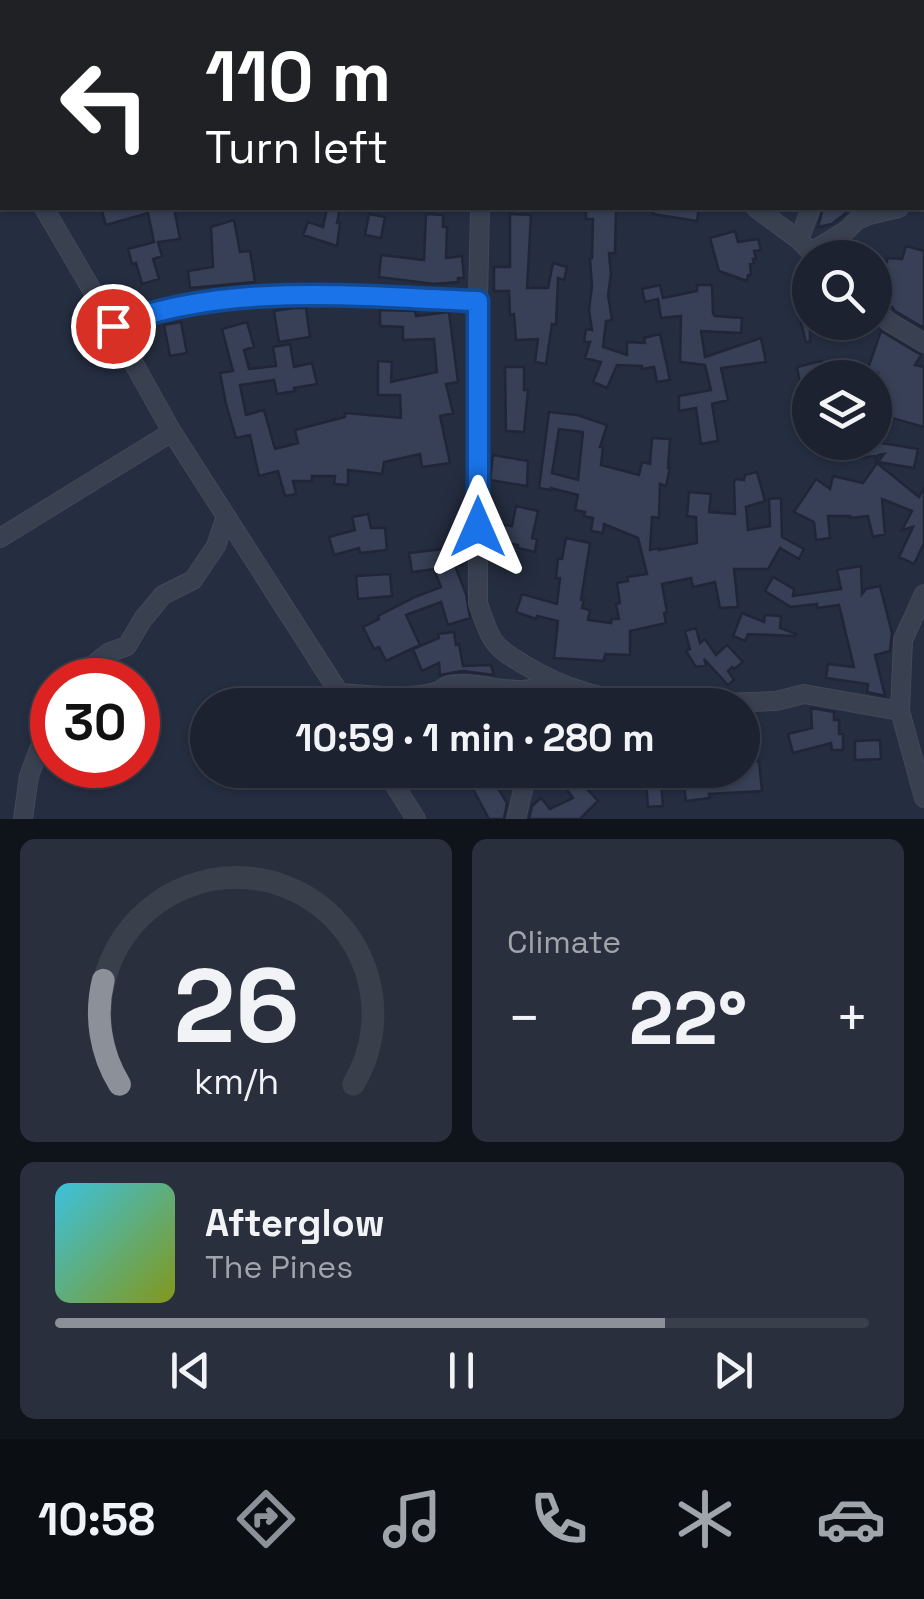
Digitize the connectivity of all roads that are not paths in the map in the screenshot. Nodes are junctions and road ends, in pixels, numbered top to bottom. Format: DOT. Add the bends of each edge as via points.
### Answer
graph roads {
  1 [pos="45,210"];
  2 [pos="480,210"];
  3 [pos="759,210"];
  4 [pos="811,210"];
  5 [pos="890,210"];
  6 [pos="796,240"];
  7 [pos="809,240"];
  8 [pos="828,240"];
  9 [pos="478,301"];
  10 [pos="892,324"];
  11 [pos="113,326"];
  12 [pos="924,343"];
  13 [pos="172,432"];
  14 [pos="226,516"];
  15 [pos="0,538"];
  16 [pos="924,594"];
  17 [pos="102,658"];
  18 [pos="550,680"];
  19 [pos="336,688"];
  20 [pos="440,688"];
  21 [pos="495,688"];
  22 [pos="540,688"];
  23 [pos="569,688"];
  24 [pos="760,702"];
  25 [pos="900,712"];
  26 [pos="30,771"];
  27 [pos="397,788"];
  28 [pos="524,788"];
  29 [pos="924,798"];
  30 [pos="23,819"];
  31 [pos="416,819"];
  32 [pos="516,819"];
  1 -- 11 [label="street"];
  2 -- 9 [label="street"];
  3 -- 6 [label="street"];
  4 -- 7 [label="street"];
  5 -- 8 [label="street" via="857,220"];
  9 -- 11 [label="street" via="258,297 165,309"];
  9 -- 18 [label="street" via="478,602 501,650"];
  10 -- 12 [label="street"];
  11 -- 13 [label="street"];
  13 -- 14 [label="street"];
  13 -- 15 [label="street"];
  14 -- 17 [label="street" via="194,580 163,595 127,646"];
  14 -- 19 [label="street"];
  16 -- 25 [label="street" via="903,640"];
  18 -- 22 [label="street"];
  18 -- 23 [label="street"];
  20 -- 21 [label="street"];
  24 -- 25 [label="street" via="804,694"];
  25 -- 29 [label="street"];
  26 -- 30 [label="street"];
  27 -- 31 [label="street"];
  28 -- 32 [label="street"];
}
